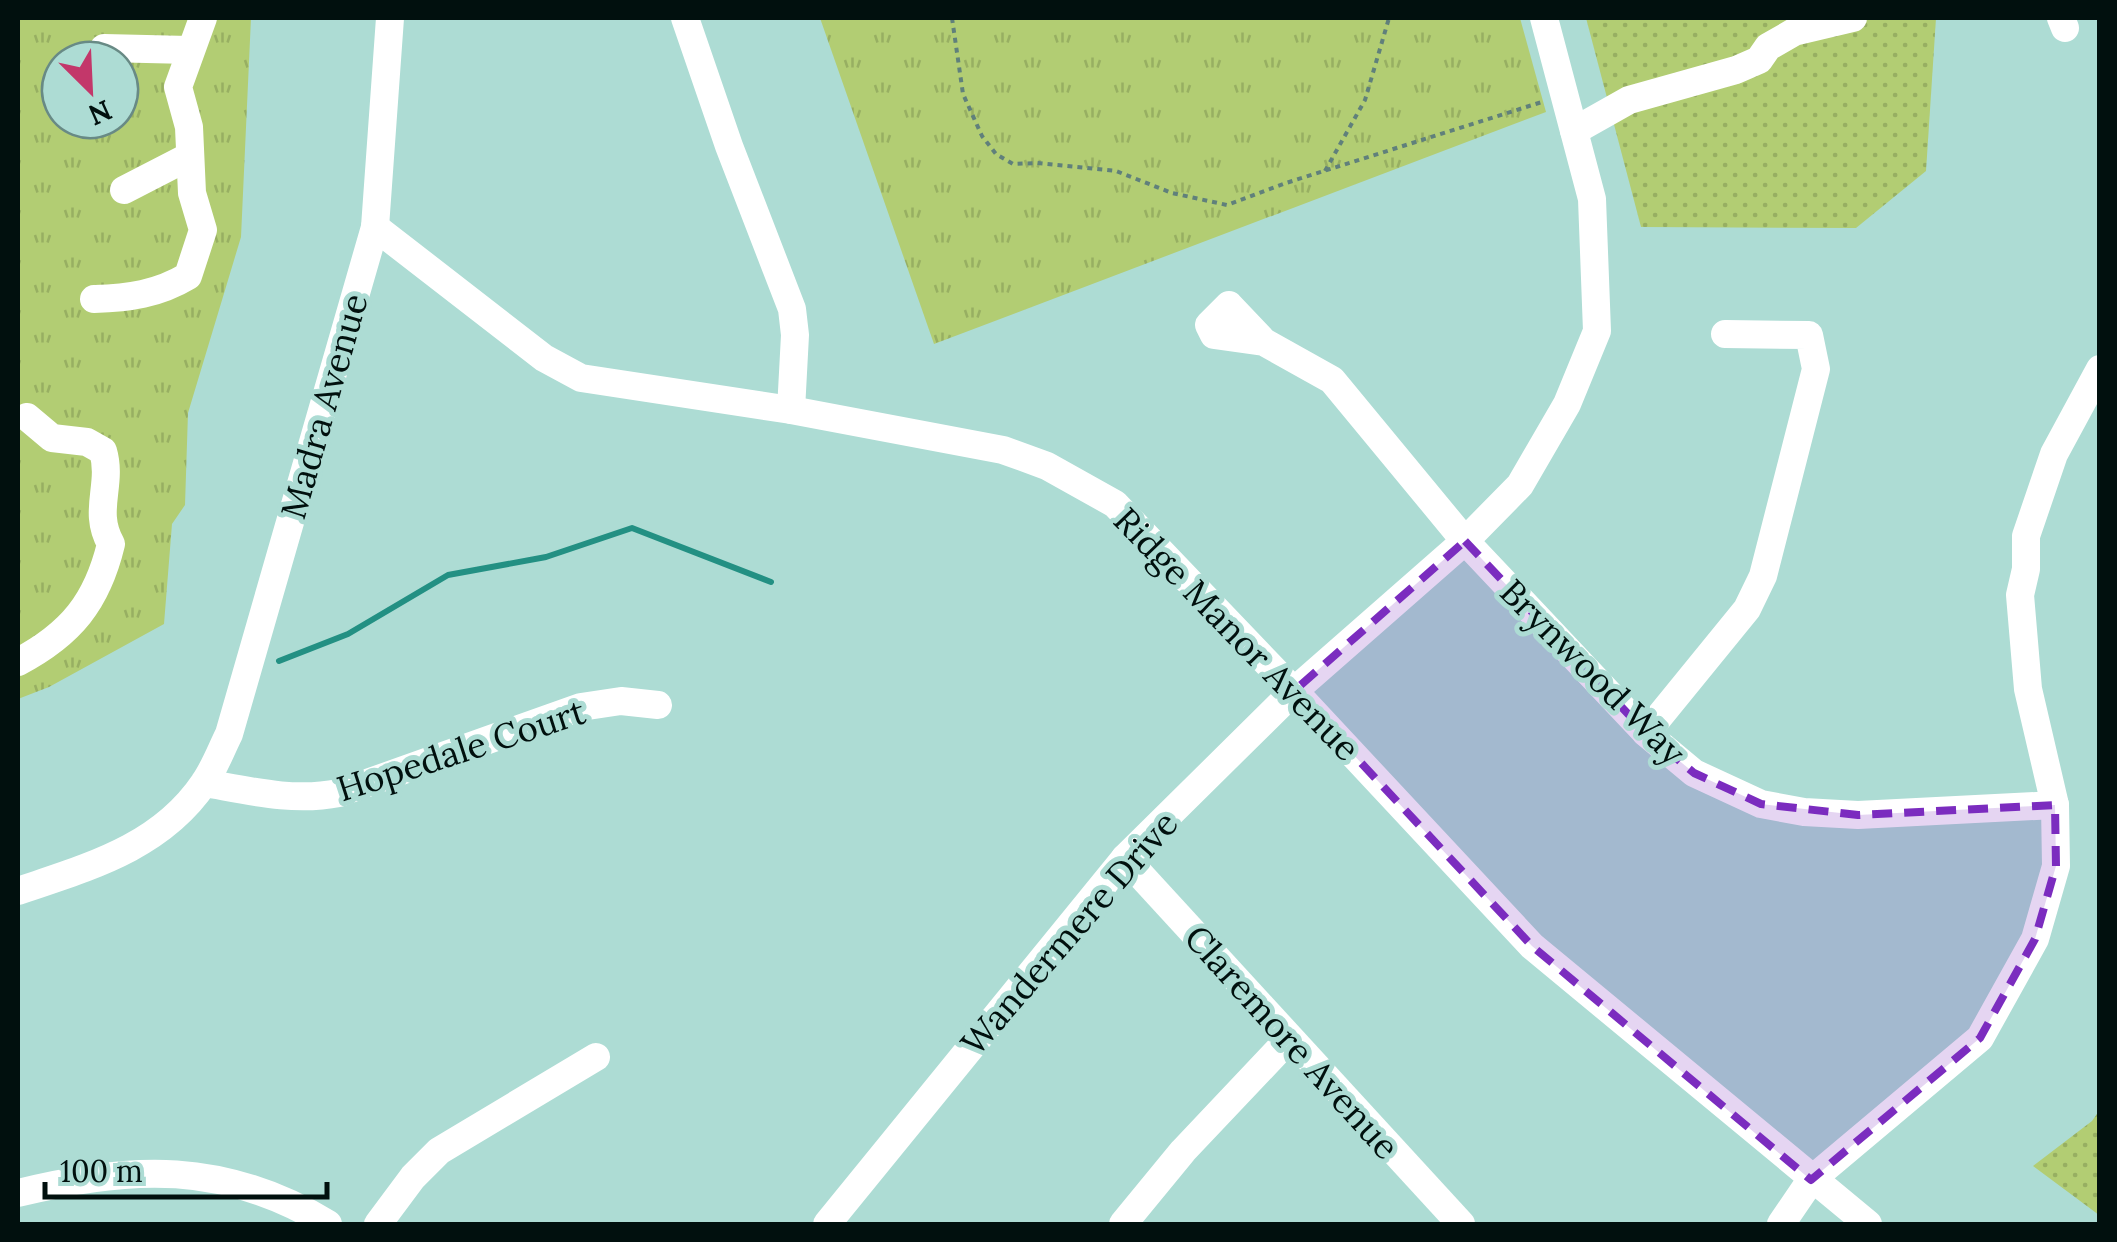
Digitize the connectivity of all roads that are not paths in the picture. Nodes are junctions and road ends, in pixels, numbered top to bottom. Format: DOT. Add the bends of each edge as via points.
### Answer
graph roads {
  1 [pos="203,18"];
  2 [pos="390,18"];
  3 [pos="685,18"];
  4 [pos="1544,18"];
  5 [pos="1853,18"];
  6 [pos="140,49"];
  7 [pos="189,50"];
  8 [pos="1584,127"];
  9 [pos="190,156"];
  10 [pos="124,190"];
  11 [pos="375,226"];
  12 [pos="94,300"];
  13 [pos="1725,334"];
  14 [pos="1264,342"];
  15 [pos="2100,368"];
  16 [pos="791,410"];
  17 [pos="27,417"];
  18 [pos="1465,541"];
  19 [pos="18,662"];
  20 [pos="1294,691"];
  21 [pos="658,705"];
  22 [pos="1646,733"];
  23 [pos="205,783"];
  24 [pos="2054,805"];
  25 [pos="1125,858"];
  26 [pos="18,891"];
  27 [pos="1289,1038"];
  28 [pos="596,1057"];
  29 [pos="1812,1180"];
  30 [pos="18,1193"];
  31 [pos="328,1224"];
  32 [pos="378,1224"];
  33 [pos="827,1224"];
  34 [pos="1124,1224"];
  35 [pos="1460,1224"];
  36 [pos="1782,1224"];
  37 [pos="1868,1224"];
  1 -- 7 [label="street"];
  2 -- 11 [label="street, Madra Avenue"];
  3 -- 16 [label="street" via="792,309"];
  4 -- 8 [label="street, Wandermere Drive" via="1564,96"];
  5 -- 8 [label="street" via="1794,32 1759,60 1629,100"];
  6 -- 7 [label="street"];
  7 -- 9 [label="street" via="178,87"];
  8 -- 18 [label="street, Wandermere Drive" via="1596,331 1567,404 1520,485"];
  9 -- 10 [label="street"];
  9 -- 12 [label="street" via="203,230 188,276 163,290"];
  11 -- 16 [label="street, Ridge Manor Avenue" via="544,358 581,378"];
  11 -- 23 [label="street, Madra Avenue" via="229,734"];
  13 -- 22 [label="street" via="1808,335 1816,369 1763,576 1747,610"];
  14 -- 18 [label="street, Brynwood Way" via="1332,380"];
  15 -- 24 [label="street" via="2054,454 2026,536 2020,595 2028,688"];
  16 -- 20 [label="street, Ridge Manor Avenue" via="1002,450 1098,494"];
  17 -- 19 [label="street" via="52,438 103,451 108,470 102,528 111,544 88,606"];
  18 -- 20 [label="street, Wandermere Drive"];
  18 -- 22 [label="street, Brynwood Way"];
  20 -- 25 [label="street, Wandermere Drive"];
  20 -- 29 [label="street, Ridge Manor Avenue" via="1532,946"];
  21 -- 23 [label="street, Hopedale Court" via="580,707 315,798"];
  22 -- 24 [label="street, Brynwood Way" via="1694,774 1761,804 1804,812"];
  23 -- 26 [label="street, Madra Avenue" via="168,825 116,857"];
  24 -- 29 [label="street" via="2056,866 2035,939 1980,1038"];
  25 -- 27 [label="street, Claremore Avenue"];
  25 -- 33 [label="street, Wandermere Drive"];
  27 -- 34 [label="street"];
  27 -- 35 [label="street, Claremore Avenue"];
  28 -- 32 [label="street" via="439,1151"];
  29 -- 36 [label="street"];
  29 -- 37 [label="street, Ridge Manor Avenue"];
  30 -- 31 [label="street" via="105,1174 168,1173 262,1192"];
}
